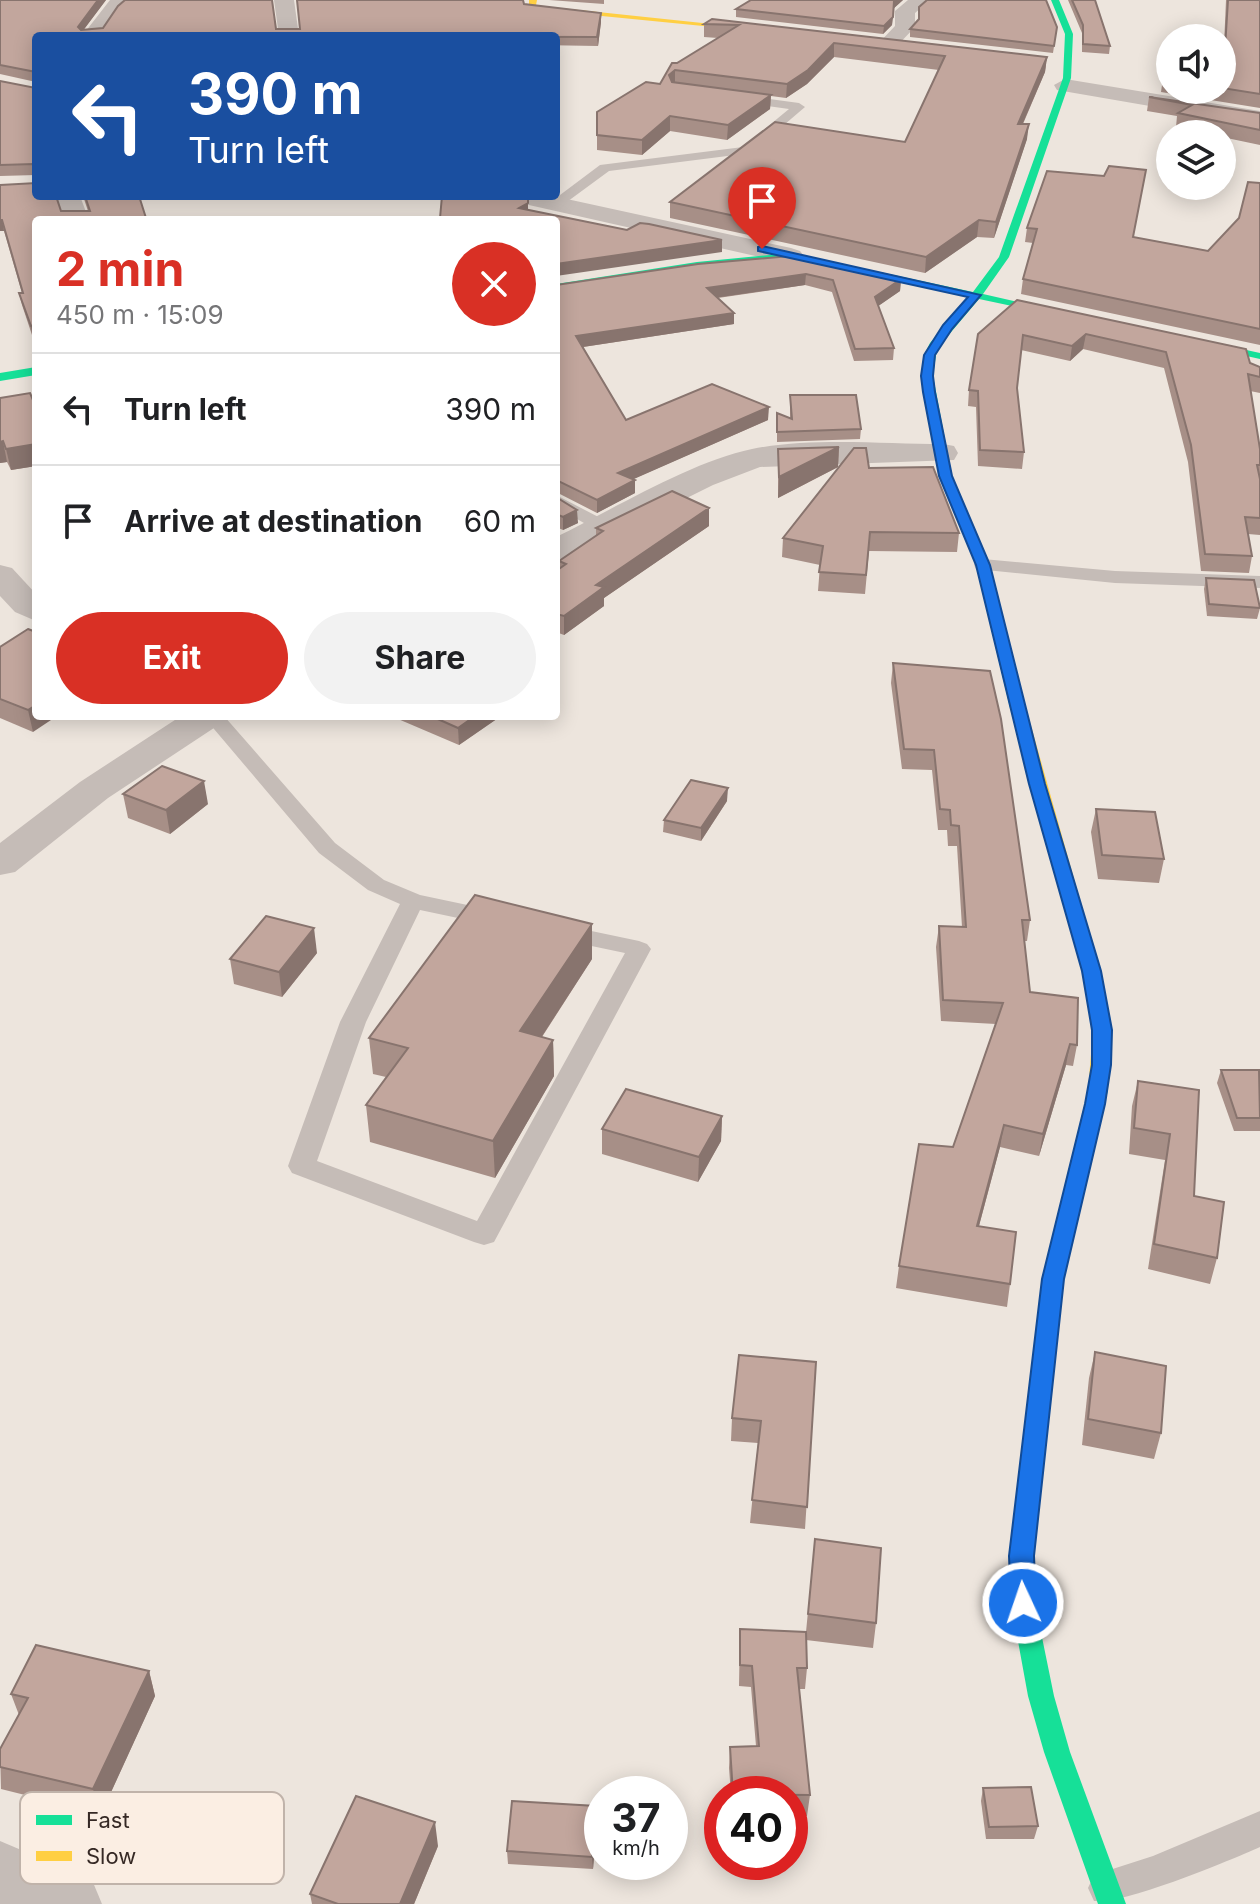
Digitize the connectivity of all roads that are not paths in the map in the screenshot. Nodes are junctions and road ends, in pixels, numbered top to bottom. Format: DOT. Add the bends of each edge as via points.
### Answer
graph roads {
  1 [pos="122,0"];
  2 [pos="284,0"];
  3 [pos="533,0"];
  4 [pos="920,0"];
  5 [pos="1055,0"];
  6 [pos="95,32"];
  7 [pos="288,32"];
  8 [pos="786,33"];
  9 [pos="879,44"];
  10 [pos="910,48"];
  11 [pos="1045,62"];
  12 [pos="1067,75"];
  13 [pos="722,97"];
  14 [pos="1260,118"];
  15 [pos="538,200"];
  16 [pos="555,204"];
  17 [pos="791,256"];
  18 [pos="560,286"];
  19 [pos="975,295"];
  20 [pos="1094,320"];
  21 [pos="1168,336"];
  22 [pos="1259,361"];
  23 [pos="32,372"];
  24 [pos="0,377"];
  25 [pos="943,453"];
  26 [pos="560,502"];
  27 [pos="604,527"];
  28 [pos="560,548"];
  29 [pos="983,565"];
  30 [pos="0,575"];
  31 [pos="1260,582"];
  32 [pos="21,608"];
  33 [pos="204,720"];
  34 [pos="214,720"];
  35 [pos="0,863"];
  36 [pos="413,901"];
  37 [pos="1260,1829"];
  38 [pos="0,1874"];
  39 [pos="20,1883"];
  40 [pos="23,1884"];
  41 [pos="1109,1896"];
  42 [pos="68,1904"];
  1 -- 6 [label="street"];
  2 -- 7 [label="street"];
  3 -- 8 [label="street" via="532,6 541,8"];
  4 -- 9 [label="street" via="905,11 905,27"];
  5 -- 12 [label="street" via="1069,34"];
  9 -- 10 [label="street"];
  11 -- 12 [label="street"];
  12 -- 14 [label="street"];
  12 -- 19 [label="street" via="1004,257"];
  13 -- 16 [label="lane" via="799,107 747,150 605,168"];
  15 -- 16 [label="street"];
  16 -- 17 [label="street"];
  17 -- 18 [label="street"];
  17 -- 19 [label="street"];
  19 -- 20 [label="street"];
  19 -- 25 [label="street" via="947,327 927,364"];
  21 -- 22 [label="street"];
  23 -- 24 [label="street"];
  25 -- 27 [label="street" via="755,458"];
  25 -- 29 [label="street" via="946,476"];
  26 -- 27 [label="lane"];
  27 -- 28 [label="street"];
  29 -- 31 [label="lane"];
  29 -- 41 [label="street" via="1102,1030 1098,1088 1053,1279 1021,1556 1023,1603 1041,1696"];
  30 -- 32 [label="street"];
  33 -- 35 [label="street" via="94,790"];
  34 -- 36 [label="lane" via="327,848 376,885"];
  36 -- 36 [label="lane" via="353,1022 302,1166 484,1235 639,949"];
  37 -- 41 [label="lane"];
  38 -- 39 [label="street"];
  40 -- 42 [label="street"];
}
